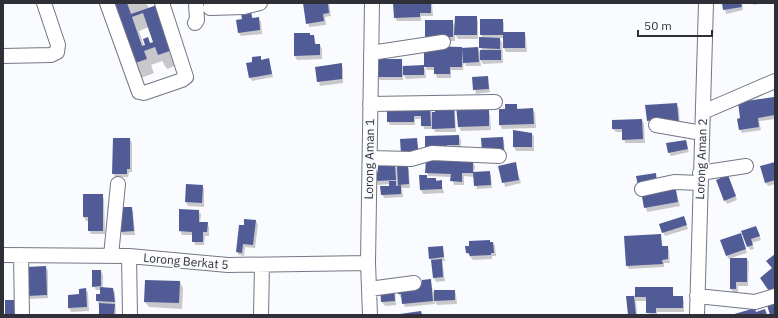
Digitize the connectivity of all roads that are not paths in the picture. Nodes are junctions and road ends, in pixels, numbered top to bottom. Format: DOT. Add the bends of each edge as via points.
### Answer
graph roads {
  1 [pos="44,3"];
  2 [pos="107,3"];
  3 [pos="162,3"];
  4 [pos="196,3"];
  5 [pos="260,3"];
  6 [pos="372,3"];
  7 [pos="706,3"];
  8 [pos="210,8"];
  9 [pos="195,23"];
  10 [pos="443,42"];
  11 [pos="371,53"];
  12 [pos="3,56"];
  13 [pos="775,81"];
  14 [pos="495,102"];
  15 [pos="370,104"];
  16 [pos="703,112"];
  17 [pos="656,125"];
  18 [pos="702,133"];
  19 [pos="499,156"];
  20 [pos="370,158"];
  21 [pos="746,166"];
  22 [pos="701,178"];
  23 [pos="118,184"];
  24 [pos="642,189"];
  25 [pos="3,255"];
  26 [pos="21,255"];
  27 [pos="111,256"];
  28 [pos="129,256"];
  29 [pos="368,263"];
  30 [pos="262,265"];
  31 [pos="414,283"];
  32 [pos="369,289"];
  33 [pos="697,296"];
  34 [pos="775,296"];
  35 [pos="22,315"];
  36 [pos="130,315"];
  37 [pos="261,315"];
  38 [pos="370,315"];
  39 [pos="697,315"];
  1 -- 12 [label="street" via="58,44 57,52 51,55"];
  2 -- 3 [label="street" via="139,92 144,93 186,77"];
  4 -- 9 [label="street"];
  5 -- 8 [label="street" via="244,7"];
  6 -- 11 [label="street, Lorong Aman 1"];
  7 -- 16 [label="street, Lorong Aman 2"];
  10 -- 11 [label="street"];
  11 -- 15 [label="street, Lorong Aman 1"];
  13 -- 16 [label="street"];
  14 -- 15 [label="street"];
  15 -- 20 [label="street, Lorong Aman 1"];
  16 -- 18 [label="street, Lorong Aman 2"];
  17 -- 18 [label="street"];
  18 -- 22 [label="street, Lorong Aman 2"];
  19 -- 20 [label="street" via="432,153 410,160"];
  20 -- 29 [label="street, Lorong Aman 1"];
  21 -- 22 [label="street"];
  22 -- 24 [label="street"];
  22 -- 33 [label="street, Lorong Aman 2"];
  23 -- 27 [label="street"];
  25 -- 26 [label="street, Lorong Berkat 5"];
  26 -- 27 [label="street, Lorong Berkat 5"];
  26 -- 35 [label="street"];
  27 -- 28 [label="street, Lorong Berkat 5"];
  28 -- 30 [label="street, Lorong Berkat 5" via="228,265"];
  28 -- 36 [label="street"];
  29 -- 30 [label="street, Lorong Berkat 5"];
  29 -- 32 [label="street, Lorong Aman 1"];
  30 -- 37 [label="street"];
  31 -- 32 [label="street"];
  32 -- 38 [label="street, Lorong Aman 1"];
  33 -- 34 [label="street" via="754,302"];
  33 -- 39 [label="street, Lorong Aman 2"];
}
